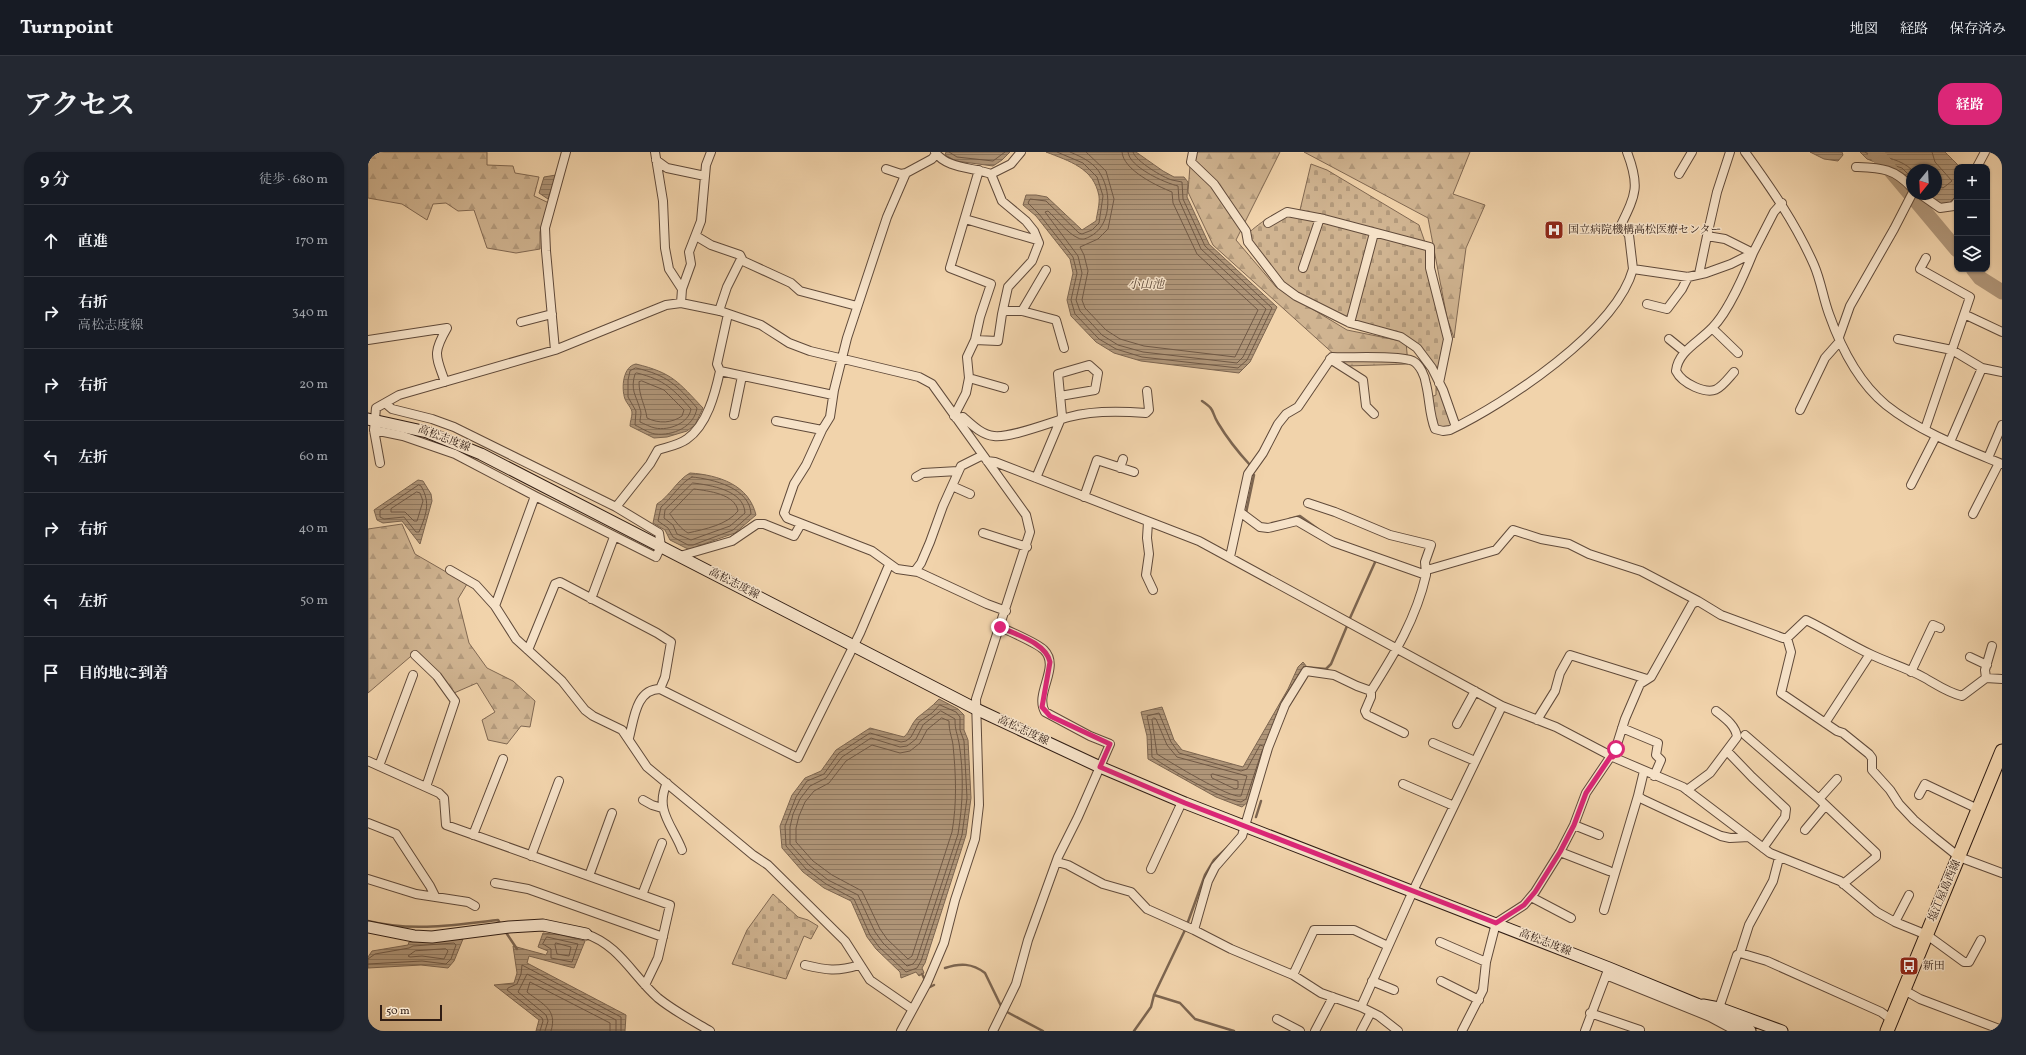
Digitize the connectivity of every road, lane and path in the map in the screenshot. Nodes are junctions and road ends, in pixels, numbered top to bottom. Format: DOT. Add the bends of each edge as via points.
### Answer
graph roads {
  1 [pos="566,152"];
  2 [pos="571,152"];
  3 [pos="711,152"];
  4 [pos="1021,152"];
  5 [pos="1193,152"];
  6 [pos="1627,152"];
  7 [pos="1692,152"];
  8 [pos="1730,152"];
  9 [pos="1745,152"];
  10 [pos="1985,152"];
  11 [pos="936,153"];
  12 [pos="655,156"];
  13 [pos="563,162"];
  14 [pos="1978,164"];
  15 [pos="1856,167"];
  16 [pos="886,169"];
  17 [pos="979,170"];
  18 [pos="906,173"];
  19 [pos="991,174"];
  20 [pos="1679,174"];
  21 [pos="705,176"];
  22 [pos="1906,182"];
  23 [pos="1909,200"];
  24 [pos="1929,200"];
  25 [pos="1782,203"];
  26 [pos="1954,206"];
  27 [pos="1320,218"];
  28 [pos="965,219"];
  29 [pos="1268,223"];
  30 [pos="1374,233"];
  31 [pos="696,236"];
  32 [pos="1707,236"];
  33 [pos="1037,240"];
  34 [pos="1753,253"];
  35 [pos="1926,258"];
  36 [pos="741,259"];
  37 [pos="1303,268"];
  38 [pos="1634,268"];
  39 [pos="1046,270"];
  40 [pos="1699,274"];
  41 [pos="1688,276"];
  42 [pos="682,290"];
  43 [pos="681,303"];
  44 [pos="1647,304"];
  45 [pos="857,306"];
  46 [pos="719,311"];
  47 [pos="1022,311"];
  48 [pos="552,314"];
  49 [pos="728,314"];
  50 [pos="1002,314"];
  51 [pos="1966,315"];
  52 [pos="520,322"];
  53 [pos="1350,323"];
  54 [pos="1712,328"];
  55 [pos="2002,332"];
  56 [pos="1669,339"];
  57 [pos="1839,339"];
  58 [pos="1898,339"];
  59 [pos="368,340"];
  60 [pos="976,340"];
  61 [pos="1064,348"];
  62 [pos="555,350"];
  63 [pos="1952,350"];
  64 [pos="1685,352"];
  65 [pos="1738,353"];
  66 [pos="1330,359"];
  67 [pos="841,360"];
  68 [pos="1982,368"];
  69 [pos="720,371"];
  70 [pos="1734,372"];
  71 [pos="2002,372"];
  72 [pos="742,376"];
  73 [pos="969,378"];
  74 [pos="445,382"];
  75 [pos="1439,384"];
  76 [pos="1004,388"];
  77 [pos="1147,391"];
  78 [pos="833,395"];
  79 [pos="1060,396"];
  80 [pos="385,403"];
  81 [pos="1800,410"];
  82 [pos="1374,414"];
  83 [pos="734,415"];
  84 [pos="955,417"];
  85 [pos="1061,420"];
  86 [pos="776,421"];
  87 [pos="372,423"];
  88 [pos="2002,425"];
  89 [pos="1456,427"];
  90 [pos="822,430"];
  91 [pos="1925,430"];
  92 [pos="1936,436"];
  93 [pos="1950,442"];
  94 [pos="985,458"];
  95 [pos="1988,458"];
  96 [pos="1123,459"];
  97 [pos="380,463"];
  98 [pos="2000,464"];
  99 [pos="1120,468"];
  100 [pos="958,471"];
  101 [pos="1134,472"];
  102 [pos="916,477"];
  103 [pos="1036,478"];
  104 [pos="1911,485"];
  105 [pos="952,486"];
  106 [pos="970,494"];
  107 [pos="535,496"];
  108 [pos="1084,497"];
  109 [pos="1308,503"];
  110 [pos="616,507"];
  111 [pos="1240,512"];
  112 [pos="1973,514"];
  113 [pos="1148,522"];
  114 [pos="801,524"];
  115 [pos="983,533"];
  116 [pos="614,537"];
  117 [pos="661,546"];
  118 [pos="1027,547"];
  119 [pos="680,556"];
  120 [pos="1230,557"];
  121 [pos="889,565"];
  122 [pos="450,570"];
  123 [pos="915,571"];
  124 [pos="1426,572"];
  125 [pos="1153,590"];
  126 [pos="591,599"];
  127 [pos="1698,601"];
  128 [pos="495,606"];
  129 [pos="1006,610"];
  130 [pos="1000,627"];
  131 [pos="1940,628"];
  132 [pos="1787,638"];
  133 [pos="854,646"];
  134 [pos="1992,646"];
  135 [pos="1398,649"];
  136 [pos="528,650"];
  137 [pos="1870,654"];
  138 [pos="415,655"];
  139 [pos="1970,657"];
  140 [pos="1987,665"];
  141 [pos="1912,672"];
  142 [pos="412,675"];
  143 [pos="1986,678"];
  144 [pos="1647,679"];
  145 [pos="2002,679"];
  146 [pos="660,689"];
  147 [pos="1371,691"];
  148 [pos="1475,691"];
  149 [pos="1502,706"];
  150 [pos="976,709"];
  151 [pos="1716,711"];
  152 [pos="1537,720"];
  153 [pos="1825,723"];
  154 [pos="1457,724"];
  155 [pos="1622,728"];
  156 [pos="1404,733"];
  157 [pos="1745,735"];
  158 [pos="629,738"];
  159 [pos="1433,743"];
  160 [pos="1727,751"];
  161 [pos="2002,751"];
  162 [pos="1612,756"];
  163 [pos="503,759"];
  164 [pos="368,761"];
  165 [pos="1475,761"];
  166 [pos="379,766"];
  167 [pos="1100,767"];
  168 [pos="1644,771"];
  169 [pos="1654,776"];
  170 [pos="1838,780"];
  171 [pos="559,781"];
  172 [pos="667,783"];
  173 [pos="1403,784"];
  174 [pos="426,787"];
  175 [pos="1688,790"];
  176 [pos="1919,795"];
  177 [pos="1638,796"];
  178 [pos="1819,799"];
  179 [pos="643,800"];
  180 [pos="1182,802"];
  181 [pos="1454,806"];
  182 [pos="1825,806"];
  183 [pos="662,808"];
  184 [pos="1978,809"];
  185 [pos="612,813"];
  186 [pos="368,823"];
  187 [pos="1574,825"];
  188 [pos="1244,826"];
  189 [pos="1805,830"];
  190 [pos="473,835"];
  191 [pos="1599,836"];
  192 [pos="1748,837"];
  193 [pos="662,843"];
  194 [pos="1763,848"];
  195 [pos="682,850"];
  196 [pos="1560,852"];
  197 [pos="531,856"];
  198 [pos="1959,857"];
  199 [pos="1779,858"];
  200 [pos="1057,862"];
  201 [pos="1151,869"];
  202 [pos="1609,871"];
  203 [pos="2002,873"];
  204 [pos="589,876"];
  205 [pos="368,879"];
  206 [pos="495,883"];
  207 [pos="1844,884"];
  208 [pos="1413,891"];
  209 [pos="1909,895"];
  210 [pos="435,896"];
  211 [pos="642,896"];
  212 [pos="1531,897"];
  213 [pos="475,906"];
  214 [pos="1604,910"];
  215 [pos="1571,918"];
  216 [pos="1895,922"];
  217 [pos="1496,923"];
  218 [pos="368,927"];
  219 [pos="1189,928"];
  220 [pos="586,934"];
  221 [pos="1927,934"];
  222 [pos="663,936"];
  223 [pos="1981,940"];
  224 [pos="1440,942"];
  225 [pos="1388,946"];
  226 [pos="1740,953"];
  227 [pos="1486,962"];
  228 [pos="804,965"];
  229 [pos="859,965"];
  230 [pos="1608,971"];
  231 [pos="1293,974"];
  232 [pos="1372,981"];
  233 [pos="1440,982"];
  234 [pos="645,985"];
  235 [pos="1394,990"];
  236 [pos="1904,990"];
  237 [pos="1333,997"];
  238 [pos="1479,1000"];
  239 [pos="1697,1004"];
  240 [pos="1361,1008"];
  241 [pos="1719,1008"];
  242 [pos="912,1009"];
  243 [pos="1371,1012"];
  244 [pos="1590,1013"];
  245 [pos="1277,1019"];
  246 [pos="1889,1025"];
  247 [pos="1640,1030"];
  248 [pos="2002,1030"];
  249 [pos="710,1031"];
  250 [pos="901,1031"];
  251 [pos="993,1031"];
  252 [pos="1300,1031"];
  253 [pos="1315,1031"];
  254 [pos="1361,1031"];
  255 [pos="1398,1031"];
  256 [pos="1462,1031"];
  257 [pos="1585,1031"];
  258 [pos="1736,1031"];
  259 [pos="1750,1031"];
  260 [pos="1782,1031"];
  1 -- 13 [label="street"];
  2 -- 13 [label="street"];
  3 -- 21 [label="street"];
  4 -- 19 [label="street" via="1011,164"];
  5 -- 53 [label="street" via="1191,162 1214,184 1246,231 1248,242 1281,285 1296,296"];
  6 -- 38 [label="street" via="1636,184 1634,198 1621,225 1629,235"];
  7 -- 20 [label="street"];
  8 -- 32 [label="street"];
  9 -- 25 [label="street"];
  10 -- 14 [label="street"];
  11 -- 17 [label="street" via="953,165"];
  11 -- 18 [label="street" via="932,159"];
  12 -- 21 [label="street" via="666,168"];
  12 -- 42 [label="street" via="663,201 669,269"];
  13 -- 48 [label="street" via="545,228"];
  15 -- 22 [label="street" via="1883,168 1897,174"];
  16 -- 18 [label="street"];
  17 -- 19 [label="street"];
  17 -- 28 [label="street"];
  18 -- 45 [label="street" via="887,217"];
  19 -- 33 [label="street" via="1002,201 1026,221"];
  21 -- 31 [label="street" via="701,221"];
  23 -- 57 [label="street" via="1850,306"];
  24 -- 26 [label="street" via="1940,208"];
  25 -- 34 [label="street" via="1774,212"];
  25 -- 57 [label="street" via="1814,266"];
  27 -- 29 [label="street" via="1287,212"];
  27 -- 30 [label="street"];
  27 -- 37 [label="street"];
  28 -- 33 [label="street"];
  28 -- 60 [label="street" via="950,268 991,284 980,317"];
  30 -- 53 [label="street"];
  30 -- 75 [label="street" via="1430,247 1430,268 1448,339"];
  31 -- 36 [label="street" via="711,245 740,255"];
  31 -- 42 [label="street" via="690,252 691,264"];
  32 -- 34 [label="street" via="1725,239"];
  32 -- 40 [label="street"];
  33 -- 50 [label="street" via="1035,256 1008,287"];
  34 -- 40 [label="street" via="1731,264"];
  34 -- 54 [label="street" via="1742,279"];
  35 -- 51 [label="street" via="1920,269 1970,297"];
  36 -- 45 [label="street" via="791,283 800,291"];
  36 -- 46 [label="street"];
  38 -- 41 [label="street"];
  38 -- 89 [label="street" via="1616,302 1597,326 1572,350 1548,369"];
  39 -- 47 [label="street"];
  40 -- 41 [label="street"];
  41 -- 44 [label="street" via="1667,309"];
  42 -- 43 [label="street"];
  43 -- 46 [label="street"];
  43 -- 62 [label="street" via="666,305"];
  45 -- 67 [label="street"];
  46 -- 49 [label="street"];
  47 -- 50 [label="street" via="1005,311"];
  47 -- 61 [label="street" via="1056,320"];
  48 -- 52 [label="street"];
  48 -- 62 [label="street"];
  49 -- 67 [label="street" via="761,325 789,343"];
  49 -- 69 [label="street" via="717,364"];
  50 -- 60 [label="street" via="998,341"];
  51 -- 55 [label="street"];
  51 -- 63 [label="street"];
  53 -- 75 [label="street" via="1401,337 1417,348 1432,368"];
  54 -- 64 [label="street"];
  54 -- 65 [label="street"];
  56 -- 64 [label="street"];
  57 -- 81 [label="street" via="1825,358"];
  57 -- 91 [label="street" via="1849,362 1882,401"];
  58 -- 63 [label="street"];
  59 -- 74 [label="street" via="447,328 438,343 436,356"];
  60 -- 73 [label="street" via="968,357"];
  62 -- 74 [label="street"];
  63 -- 68 [label="street"];
  63 -- 91 [label="street"];
  64 -- 70 [label="street" via="1676,363 1676,371 1679,378 1687,384 1707,392 1713,391"];
  66 -- 82 [label="street" via="1363,380 1366,406"];
  66 -- 89 [label="street" via="1395,358 1412,361 1424,375 1428,409 1435,429 1443,431"];
  66 -- 111 [label="street" via="1300,403 1278,424 1263,453 1248,474"];
  67 -- 78 [label="street"];
  67 -- 84 [label="street" via="919,377 932,384"];
  68 -- 71 [label="street"];
  68 -- 93 [label="street"];
  69 -- 72 [label="street"];
  69 -- 110 [label="street" via="717,387 697,430 685,440 658,450"];
  72 -- 78 [label="street"];
  72 -- 83 [label="street"];
  73 -- 76 [label="street"];
  73 -- 84 [label="street" via="966,393"];
  74 -- 80 [label="street" via="399,395"];
  75 -- 89 [label="street"];
  77 -- 85 [label="street" via="1149,410 1146,413 1101,412"];
  78 -- 90 [label="street" via="830,417"];
  79 -- 79 [label="street" via="1058,374 1089,365 1098,373 1095,390"];
  79 -- 85 [label="street"];
  80 -- 87 [label="street" via="376,408"];
  80 -- 110 [label="street" via="392,409 454,427"];
  84 -- 85 [label="street" via="963,417 978,429 993,436 1005,436"];
  84 -- 94 [label="street"];
  85 -- 103 [label="street"];
  86 -- 90 [label="street"];
  87 -- 97 [label="street"];
  87 -- 107 [label="street" via="455,454"];
  87 -- 117 [label="main road, 高松志度線" via="408,426 454,442"];
  88 -- 95 [label="street"];
  90 -- 114 [label="street" via="785,507 786,518"];
  91 -- 92 [label="street"];
  92 -- 93 [label="street"];
  92 -- 104 [label="street"];
  93 -- 95 [label="street"];
  94 -- 100 [label="street" via="961,466"];
  94 -- 103 [label="street"];
  94 -- 118 [label="street" via="1026,515 1030,532"];
  95 -- 98 [label="street"];
  96 -- 99 [label="street"];
  98 -- 112 [label="street"];
  99 -- 101 [label="street"];
  99 -- 108 [label="street" via="1096,460"];
  100 -- 102 [label="street" via="923,473"];
  100 -- 105 [label="street"];
  103 -- 108 [label="street"];
  105 -- 106 [label="street"];
  105 -- 123 [label="street" via="921,563"];
  107 -- 116 [label="street"];
  107 -- 128 [label="street"];
  108 -- 113 [label="street"];
  109 -- 124 [label="street" via="1390,535 1431,546 1425,562"];
  110 -- 117 [label="street" via="659,532"];
  111 -- 120 [label="street"];
  111 -- 124 [label="street" via="1260,527 1268,528 1297,521 1333,542"];
  113 -- 120 [label="street" via="1199,541"];
  113 -- 125 [label="street" via="1149,554 1146,575"];
  114 -- 119 [label="street" via="794,536 764,524 757,524 732,541"];
  114 -- 121 [label="street" via="872,551"];
  115 -- 118 [label="street"];
  116 -- 117 [label="street" via="656,557"];
  116 -- 126 [label="street"];
  117 -- 119 [label="main road, 高松志度線"];
  118 -- 129 [label="street"];
  119 -- 133 [label="main road, 高松志度線"];
  120 -- 135 [label="street"];
  121 -- 123 [label="street" via="897,569"];
  121 -- 133 [label="street"];
  122 -- 128 [label="street" via="476,585"];
  123 -- 129 [label="street"];
  124 -- 127 [label="street" via="1496,550 1513,530 1568,544 1641,571"];
  124 -- 135 [label="street" via="1418,607"];
  126 -- 136 [label="street" via="560,582 555,584"];
  126 -- 146 [label="street" via="671,642 665,677"];
  127 -- 132 [label="street" via="1721,615"];
  127 -- 144 [label="street" via="1692,604 1651,677"];
  128 -- 136 [label="street" via="516,639"];
  129 -- 130 [label="street"];
  130 -- 150 [label="street" via="976,699"];
  130 -- 167 [label="street" via="1044,649 1050,662 1042,707 1050,716 1110,744"];
  131 -- 141 [label="street" via="1933,625"];
  132 -- 137 [label="street" via="1806,620"];
  132 -- 153 [label="street" via="1791,652 1781,693"];
  133 -- 146 [label="street" via="798,758"];
  133 -- 150 [label="main road, 高松志度線"];
  134 -- 140 [label="street"];
  135 -- 147 [label="street"];
  135 -- 148 [label="street"];
  136 -- 158 [label="street" via="562,681 585,710 622,730"];
  137 -- 141 [label="street"];
  137 -- 153 [label="street"];
  138 -- 174 [label="street" via="437,676 455,701"];
  139 -- 140 [label="street"];
  140 -- 143 [label="street"];
  141 -- 143 [label="street" via="1937,687 1962,696"];
  142 -- 166 [label="street"];
  143 -- 145 [label="street"];
  144 -- 152 [label="street" via="1570,656 1560,673 1555,691"];
  144 -- 155 [label="street" via="1640,684"];
  146 -- 158 [label="street" via="650,690 642,697"];
  147 -- 156 [label="street" via="1365,711 1367,715"];
  147 -- 188 [label="street" via="1334,675 1306,671 1285,705 1268,748"];
  148 -- 149 [label="street"];
  148 -- 154 [label="street"];
  149 -- 152 [label="street"];
  149 -- 165 [label="street"];
  150 -- 167 [label="main road, 高松志度線"];
  150 -- 242 [label="street" via="980,805 975,839 954,900 944,943 927,983"];
  151 -- 160 [label="street" via="1727,719 1737,732 1737,738"];
  152 -- 162 [label="street"];
  153 -- 198 [label="street" via="1843,733 1869,754 1872,758 1872,770 1899,804 1914,820"];
  155 -- 162 [label="street"];
  155 -- 169 [label="street" via="1658,743 1656,755 1660,760"];
  157 -- 178 [label="street"];
  158 -- 172 [label="street" via="647,766"];
  159 -- 165 [label="street"];
  160 -- 175 [label="street" via="1710,774"];
  160 -- 194 [label="street" via="1786,809 1785,817"];
  161 -- 184 [label="main road, 塩江屋島西線"];
  162 -- 168 [label="street"];
  162 -- 187 [label="street" via="1586,793"];
  163 -- 190 [label="street"];
  164 -- 166 [label="street"];
  165 -- 181 [label="street"];
  166 -- 174 [label="street"];
  167 -- 180 [label="main road, 高松志度線"];
  167 -- 200 [label="street"];
  168 -- 169 [label="street"];
  168 -- 177 [label="street"];
  169 -- 175 [label="street"];
  170 -- 178 [label="street"];
  171 -- 197 [label="street"];
  172 -- 183 [label="street" via="662,793"];
  172 -- 229 [label="street" via="768,865 846,941"];
  173 -- 181 [label="street"];
  174 -- 190 [label="street" via="444,798 446,825"];
  175 -- 192 [label="street"];
  176 -- 184 [label="street" via="1925,784"];
  177 -- 192 [label="street" via="1721,836"];
  177 -- 214 [label="street"];
  178 -- 182 [label="street"];
  179 -- 183 [label="street"];
  180 -- 188 [label="main road, 高松志度線"];
  180 -- 201 [label="street"];
  181 -- 208 [label="street"];
  182 -- 189 [label="street"];
  182 -- 207 [label="street" via="1876,853 1876,857"];
  183 -- 195 [label="street"];
  184 -- 198 [label="main road, 塩江屋島西線"];
  185 -- 204 [label="street"];
  186 -- 210 [label="street" via="396,834"];
  187 -- 191 [label="street"];
  187 -- 196 [label="street"];
  188 -- 208 [label="main road, 高松志度線"];
  188 -- 219 [label="street" via="1242,836 1215,867"];
  190 -- 197 [label="street"];
  192 -- 194 [label="street"];
  193 -- 211 [label="street"];
  194 -- 199 [label="street"];
  196 -- 202 [label="street"];
  196 -- 212 [label="street"];
  197 -- 204 [label="street"];
  198 -- 203 [label="street"];
  198 -- 221 [label="main road, 塩江屋島西線"];
  199 -- 207 [label="street"];
  199 -- 226 [label="street" via="1773,881 1749,925"];
  200 -- 219 [label="street" via="1103,884 1131,892 1147,909"];
  200 -- 251 [label="street" via="1028,940 1016,984"];
  204 -- 211 [label="street"];
  205 -- 210 [label="street" via="416,894"];
  206 -- 222 [label="street" via="528,889"];
  207 -- 216 [label="street" via="1877,912"];
  208 -- 217 [label="main road, 高松志度線"];
  208 -- 225 [label="street"];
  209 -- 216 [label="street"];
  210 -- 213 [label="street" via="468,902"];
  211 -- 222 [label="street" via="670,905"];
  212 -- 215 [label="street"];
  212 -- 217 [label="street" via="1524,905"];
  216 -- 221 [label="street"];
  217 -- 227 [label="street"];
  217 -- 230 [label="main road, 高松志度線"];
  218 -- 220 [label="main road" via="432,937 543,925"];
  219 -- 231 [label="street" via="1231,949"];
  220 -- 234 [label="street" via="605,942 618,953"];
  221 -- 223 [label="street" via="1964,962 1969,962"];
  221 -- 236 [label="main road, 塩江屋島西線"];
  222 -- 234 [label="street" via="658,958"];
  224 -- 227 [label="street"];
  225 -- 231 [label="street" via="1354,930 1314,930"];
  225 -- 232 [label="street"];
  226 -- 241 [label="street"];
  226 -- 246 [label="street" via="1767,961 1881,1012"];
  227 -- 238 [label="street" via="1484,990"];
  228 -- 229 [label="street" via="843,970"];
  229 -- 242 [label="street" via="870,980"];
  230 -- 239 [label="main road, 高松志度線"];
  230 -- 244 [label="street"];
  230 -- 258 [label="street"];
  231 -- 237 [label="street" via="1312,988"];
  232 -- 235 [label="street"];
  232 -- 240 [label="street"];
  233 -- 238 [label="street"];
  234 -- 249 [label="street" via="671,1007"];
  236 -- 246 [label="main road, 塩江屋島西線"];
  236 -- 248 [label="street" via="1920,999"];
  237 -- 240 [label="street"];
  237 -- 253 [label="street"];
  238 -- 256 [label="street"];
  239 -- 241 [label="main road, 高松志度線"];
  239 -- 259 [label="main road, 高松志度線"];
  240 -- 243 [label="street"];
  241 -- 260 [label="main road, 高松志度線"];
  242 -- 250 [label="street"];
  243 -- 254 [label="street"];
  243 -- 255 [label="street"];
  244 -- 247 [label="street"];
  244 -- 257 [label="street"];
  245 -- 252 [label="street"];
}
